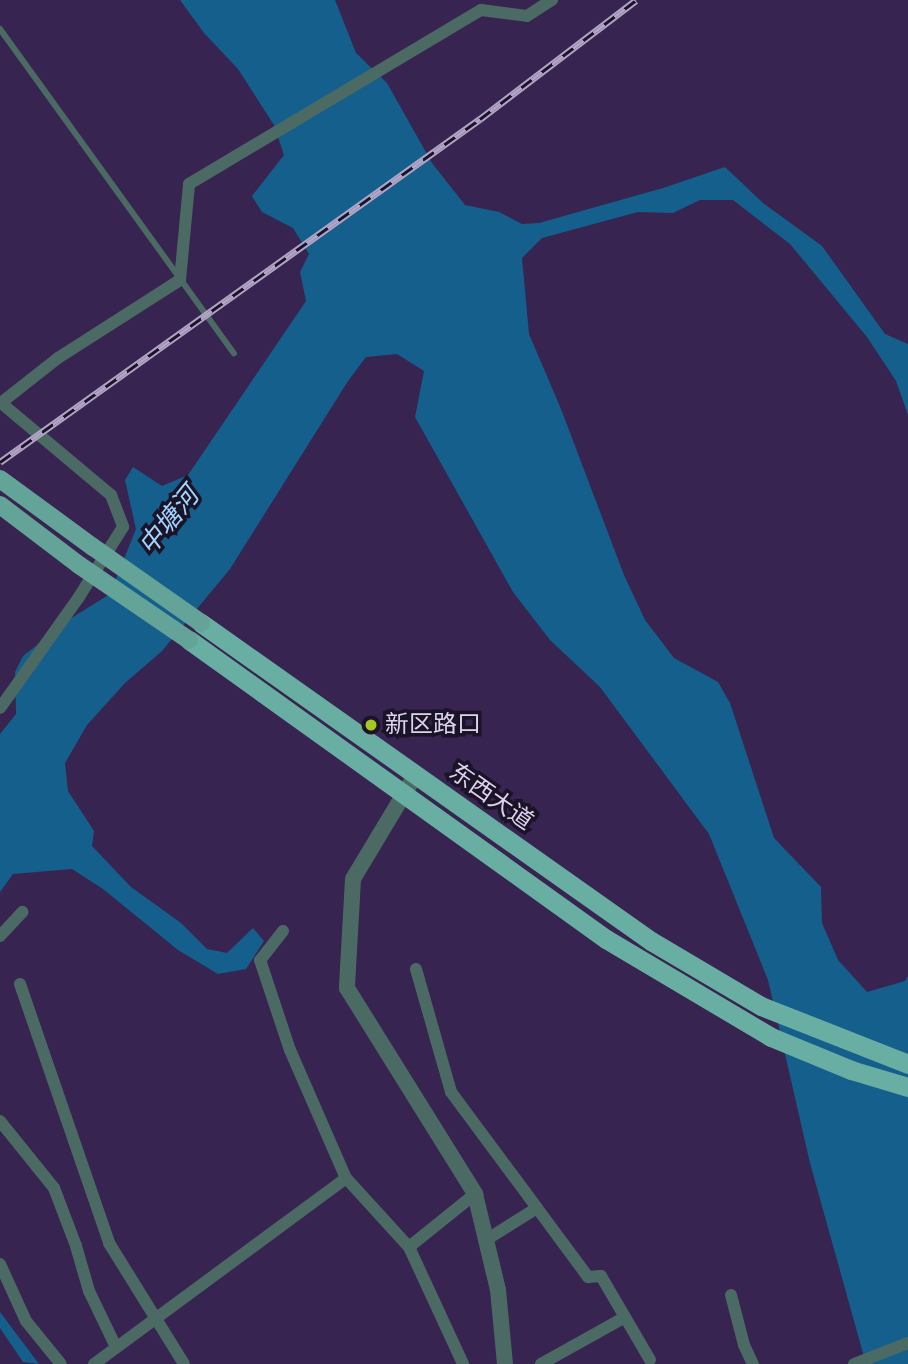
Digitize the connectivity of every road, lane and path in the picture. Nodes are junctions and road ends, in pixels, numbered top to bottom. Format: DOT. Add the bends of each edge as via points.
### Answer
graph roads {
  1 [pos="552,0"];
  2 [pos="0,29"];
  3 [pos="180,279"];
  4 [pos="234,354"];
  5 [pos="1,402"];
  6 [pos="0,480"];
  7 [pos="0,505"];
  8 [pos="201,623"];
  9 [pos="189,640"];
  10 [pos="0,708"];
  11 [pos="415,774"];
  12 [pos="403,794"];
  13 [pos="22,912"];
  14 [pos="283,931"];
  15 [pos="0,936"];
  16 [pos="416,969"];
  17 [pos="20,984"];
  18 [pos="908,1065"];
  19 [pos="908,1087"];
  20 [pos="0,1121"];
  21 [pos="346,1178"];
  22 [pos="475,1194"];
  23 [pos="537,1208"];
  24 [pos="486,1240"];
  25 [pos="409,1247"];
  26 [pos="0,1264"];
  27 [pos="731,1295"];
  28 [pos="625,1317"];
  29 [pos="154,1318"];
  30 [pos="908,1343"];
  31 [pos="116,1347"];
  32 [pos="650,1360"];
  33 [pos="61,1364"];
  34 [pos="93,1364"];
  35 [pos="184,1364"];
  36 [pos="463,1364"];
  37 [pos="505,1364"];
  38 [pos="541,1364"];
  39 [pos="753,1364"];
  40 [pos="854,1364"];
  1 -- 3 [label="street" via="527,16 481,10 188,184"];
  2 -- 3 [label="lane"];
  3 -- 4 [label="lane"];
  3 -- 5 [label="street" via="58,358"];
  5 -- 10 [label="street" via="111,495 123,527"];
  6 -- 8 [label="main road, 东西大道, bridge"];
  7 -- 9 [label="main road, 东西大道, bridge"];
  8 -- 11 [label="highway, 东西大道"];
  9 -- 12 [label="highway, 东西大道"];
  11 -- 12 [label="street"];
  11 -- 18 [label="highway, 东西大道" via="651,941 761,1006"];
  12 -- 19 [label="highway, 东西大道" via="606,939 771,1037 851,1070"];
  12 -- 22 [label="street" via="353,879 347,988"];
  13 -- 15 [label="street"];
  14 -- 21 [label="street" via="260,960 290,1049"];
  16 -- 23 [label="street" via="451,1092"];
  17 -- 29 [label="street" via="109,1243"];
  20 -- 31 [label="street" via="54,1188 89,1291"];
  21 -- 25 [label="street"];
  21 -- 29 [label="street"];
  22 -- 24 [label="street"];
  22 -- 25 [label="street"];
  23 -- 24 [label="street"];
  23 -- 28 [label="street" via="588,1277 601,1276"];
  24 -- 37 [label="street" via="498,1290"];
  25 -- 36 [label="street"];
  26 -- 33 [label="street" via="26,1321"];
  27 -- 39 [label="street"];
  28 -- 32 [label="street"];
  28 -- 38 [label="street"];
  29 -- 31 [label="street"];
  29 -- 35 [label="street"];
  30 -- 40 [label="street"];
  31 -- 34 [label="street"];
}
